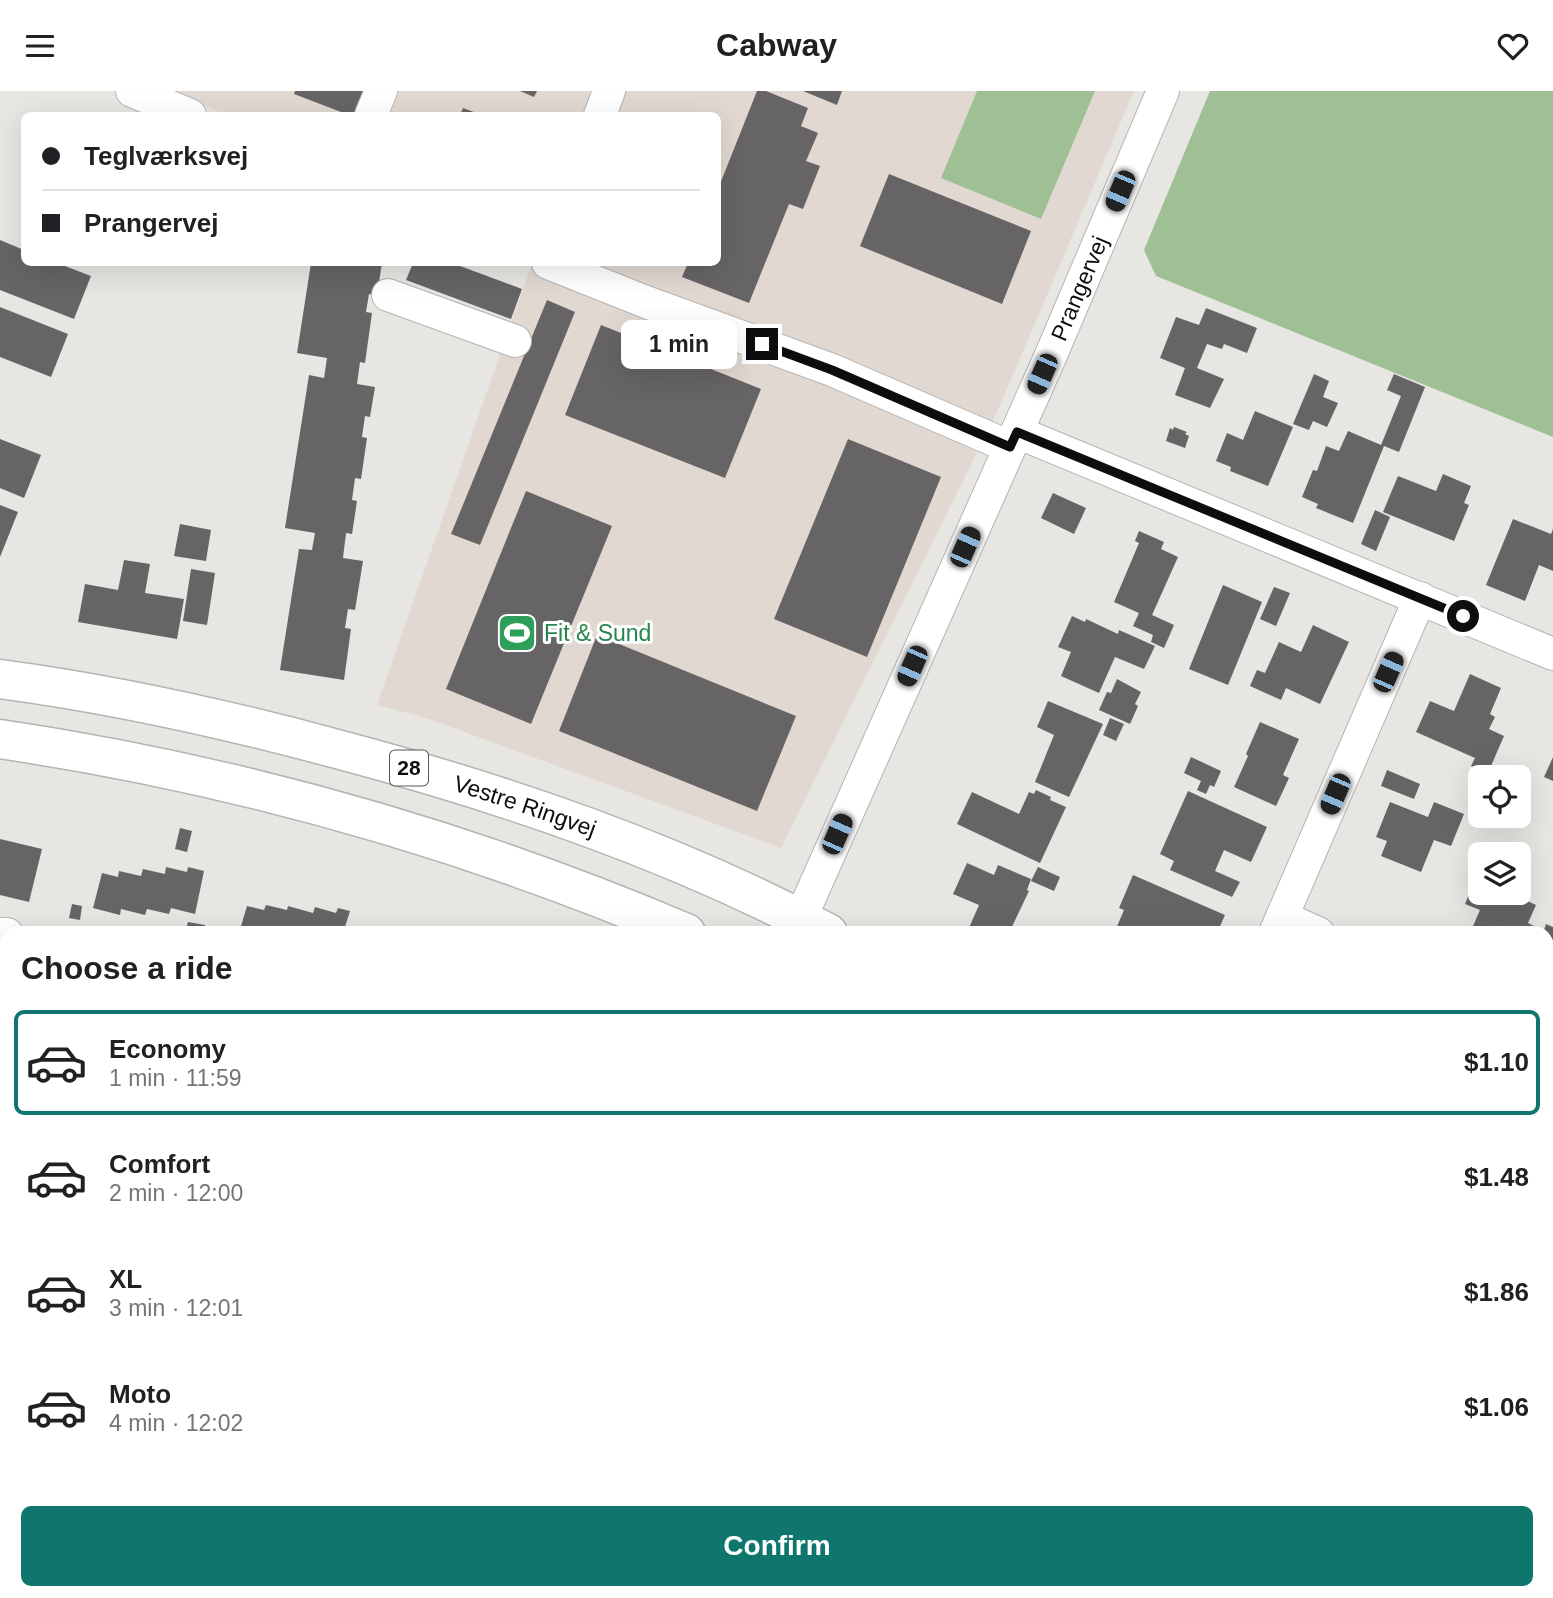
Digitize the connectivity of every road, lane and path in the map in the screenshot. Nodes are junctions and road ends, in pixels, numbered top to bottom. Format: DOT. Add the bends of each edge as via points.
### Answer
graph roads {
  1 [pos="132,91"];
  2 [pos="381,91"];
  3 [pos="609,91"];
  4 [pos="1163,91"];
  5 [pos="183,112"];
  6 [pos="372,112"];
  7 [pos="601,112"];
  8 [pos="556,266"];
  9 [pos="388,295"];
  10 [pos="515,341"];
  11 [pos="1013,439"];
  12 [pos="1420,598"];
  13 [pos="1553,654"];
  14 [pos="0,679"];
  15 [pos="0,739"];
  16 [pos="1278,925"];
  17 [pos="670,926"];
  18 [pos="804,926"];
  19 [pos="808,926"];
  1 -- 5 [label="street"];
  2 -- 6 [label="street"];
  3 -- 7 [label="street"];
  4 -- 11 [label="street, Prangervej"];
  8 -- 11 [label="street"];
  9 -- 10 [label="street"];
  11 -- 12 [label="street"];
  11 -- 19 [label="street, Prangervej"];
  12 -- 13 [label="street"];
  12 -- 16 [label="street"];
  14 -- 18 [label="main road, Vestre Ringvej / 28" via="78,689 236,722 420,771 609,834 750,894"];
  15 -- 17 [label="main road" via="71,749 403,828 596,894"];
}
